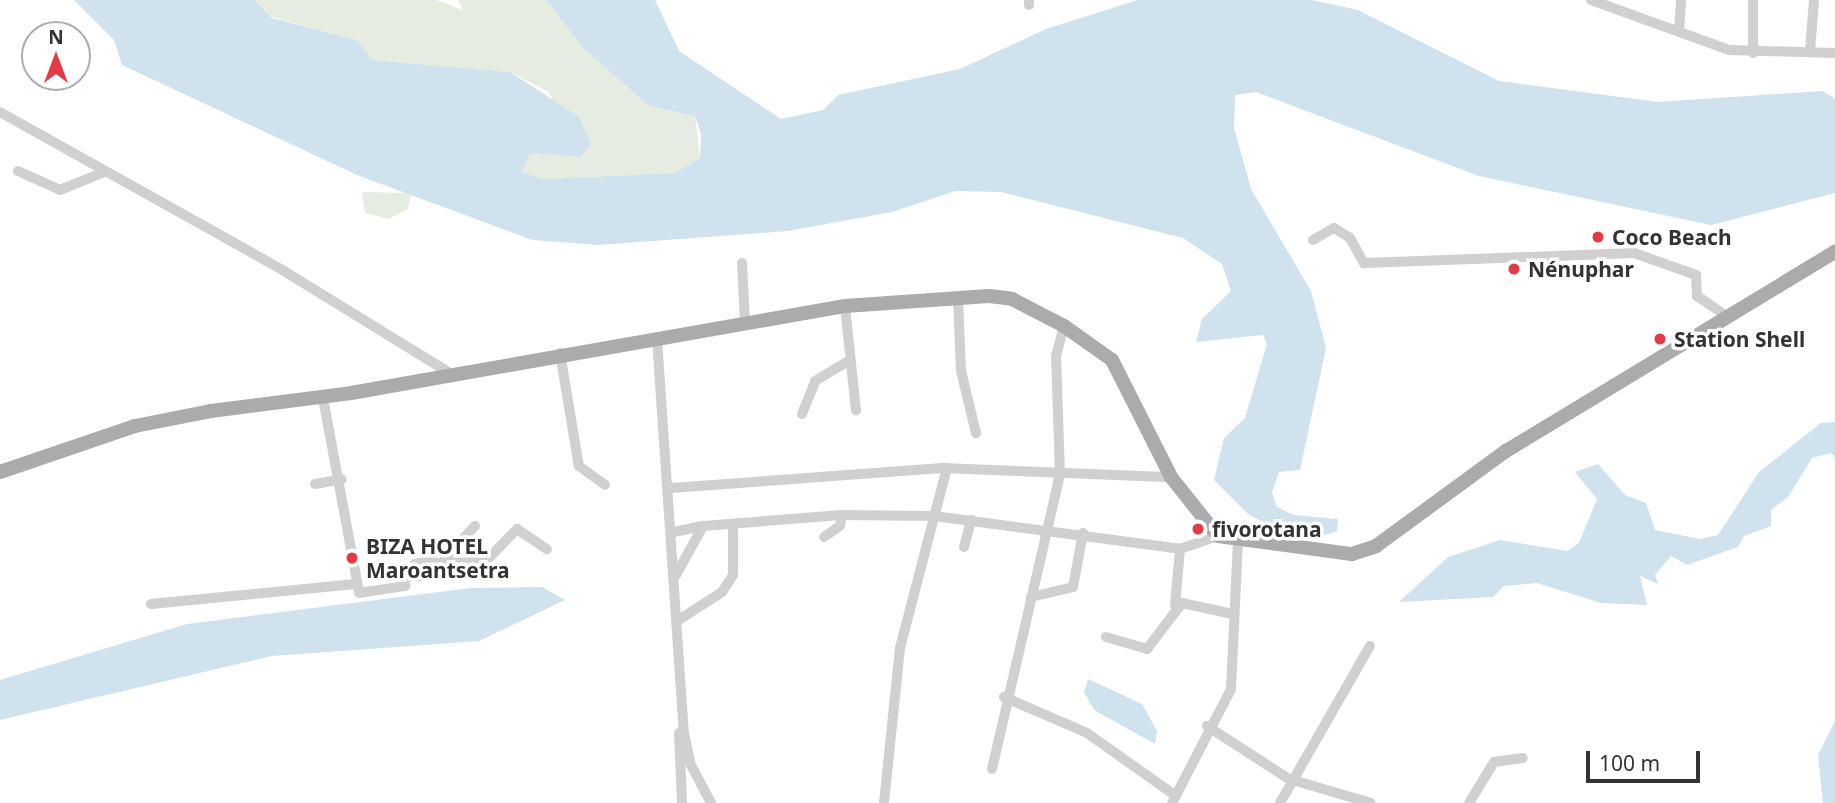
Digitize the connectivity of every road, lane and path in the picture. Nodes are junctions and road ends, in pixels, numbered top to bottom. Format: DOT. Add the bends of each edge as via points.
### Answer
graph roads {
  1 [pos="1591,0"];
  2 [pos="1681,0"];
  3 [pos="1753,0"];
  4 [pos="1814,0"];
  5 [pos="1679,31"];
  6 [pos="1810,51"];
  7 [pos="1753,53"];
  8 [pos="1835,53"];
  9 [pos="0,112"];
  10 [pos="18,171"];
  11 [pos="104,172"];
  12 [pos="1312,240"];
  13 [pos="1835,252"];
  14 [pos="742,263"];
  15 [pos="958,298"];
  16 [pos="845,306"];
  17 [pos="1724,314"];
  18 [pos="745,322"];
  19 [pos="1064,326"];
  20 [pos="657,339"];
  21 [pos="560,353"];
  22 [pos="848,361"];
  23 [pos="447,372"];
  24 [pos="323,398"];
  25 [pos="856,410"];
  26 [pos="802,414"];
  27 [pos="976,433"];
  28 [pos="947,468"];
  29 [pos="0,472"];
  30 [pos="1060,475"];
  31 [pos="1171,477"];
  32 [pos="342,479"];
  33 [pos="315,484"];
  34 [pos="605,485"];
  35 [pos="671,488"];
  36 [pos="842,515"];
  37 [pos="934,516"];
  38 [pos="971,520"];
  39 [pos="733,525"];
  40 [pos="475,526"];
  41 [pos="703,526"];
  42 [pos="1046,529"];
  43 [pos="674,531"];
  44 [pos="1083,533"];
  45 [pos="1218,536"];
  46 [pos="824,537"];
  47 [pos="1238,540"];
  48 [pos="964,547"];
  49 [pos="547,549"];
  50 [pos="1180,549"];
  51 [pos="450,554"];
  52 [pos="483,564"];
  53 [pos="676,575"];
  54 [pos="429,576"];
  55 [pos="402,577"];
  56 [pos="355,584"];
  57 [pos="1031,597"];
  58 [pos="151,604"];
  59 [pos="1175,605"];
  60 [pos="1233,614"];
  61 [pos="677,621"];
  62 [pos="1106,637"];
  63 [pos="1370,646"];
  64 [pos="683,695"];
  65 [pos="1004,697"];
  66 [pos="1207,726"];
  67 [pos="1523,758"];
  68 [pos="992,769"];
  69 [pos="1289,779"];
  70 [pos="1174,800"];
  71 [pos="682,802"];
  72 [pos="711,803"];
  73 [pos="884,803"];
  74 [pos="1280,803"];
  75 [pos="1370,803"];
  76 [pos="1469,803"];
  1 -- 5 [label="street"];
  2 -- 5 [label="street"];
  3 -- 7 [label="street"];
  4 -- 6 [label="street"];
  5 -- 7 [label="street"];
  6 -- 7 [label="street"];
  6 -- 8 [label="street"];
  9 -- 11 [label="street"];
  10 -- 11 [label="street" via="60,190"];
  11 -- 23 [label="street"];
  12 -- 17 [label="street" via="1334,229 1350,238 1364,263 1634,253 1696,275 1697,296"];
  13 -- 17 [label="main road"];
  14 -- 18 [label="street"];
  15 -- 16 [label="main road"];
  15 -- 19 [label="main road" via="1012,299"];
  15 -- 27 [label="street" via="961,371"];
  16 -- 18 [label="main road"];
  16 -- 22 [label="street"];
  17 -- 47 [label="main road" via="1676,351 1480,468 1376,546 1352,554"];
  18 -- 20 [label="main road"];
  19 -- 30 [label="street" via="1056,356"];
  19 -- 31 [label="main road" via="1112,360"];
  20 -- 21 [label="main road"];
  20 -- 35 [label="street"];
  21 -- 23 [label="main road"];
  21 -- 34 [label="street" via="579,466"];
  22 -- 25 [label="street"];
  22 -- 26 [label="street" via="815,381"];
  23 -- 24 [label="main road"];
  24 -- 29 [label="main road" via="135,426"];
  24 -- 32 [label="street"];
  28 -- 30 [label="street"];
  28 -- 35 [label="street"];
  28 -- 37 [label="street"];
  30 -- 31 [label="street"];
  30 -- 42 [label="street"];
  31 -- 45 [label="main road"];
  32 -- 33 [label="street"];
  32 -- 56 [label="street"];
  35 -- 43 [label="street"];
  36 -- 37 [label="street"];
  36 -- 39 [label="street"];
  36 -- 46 [label="street" via="840,526"];
  37 -- 38 [label="street"];
  37 -- 73 [label="street" via="900,648"];
  38 -- 42 [label="street"];
  38 -- 48 [label="street"];
  39 -- 41 [label="street"];
  39 -- 61 [label="street" via="733,575 722,592"];
  40 -- 52 [label="street" via="464,537 468,552"];
  41 -- 43 [label="street"];
  41 -- 53 [label="street"];
  42 -- 44 [label="street"];
  42 -- 57 [label="street"];
  43 -- 53 [label="street"];
  44 -- 50 [label="street"];
  44 -- 57 [label="street" via="1073,587"];
  45 -- 47 [label="main road"];
  45 -- 50 [label="street"];
  47 -- 60 [label="street"];
  49 -- 52 [label="street" via="517,529"];
  50 -- 59 [label="street"];
  51 -- 54 [label="street"];
  52 -- 54 [label="street" via="462,555"];
  53 -- 61 [label="street"];
  54 -- 55 [label="street"];
  54 -- 55 [label="street" via="434,560 415,564"];
  55 -- 56 [label="street" via="405,586 369,592 359,593"];
  56 -- 58 [label="street"];
  57 -- 65 [label="street"];
  59 -- 60 [label="street" via="1210,605"];
  59 -- 62 [label="street" via="1147,649"];
  60 -- 66 [label="street" via="1231,689"];
  61 -- 64 [label="street"];
  63 -- 69 [label="street"];
  64 -- 71 [label="street"];
  64 -- 72 [label="street" via="691,765"];
  65 -- 68 [label="street"];
  65 -- 70 [label="street" via="1087,733"];
  66 -- 69 [label="street"];
  66 -- 70 [label="street"];
  67 -- 76 [label="street" via="1494,762"];
  69 -- 74 [label="street"];
  69 -- 75 [label="street"];
}
